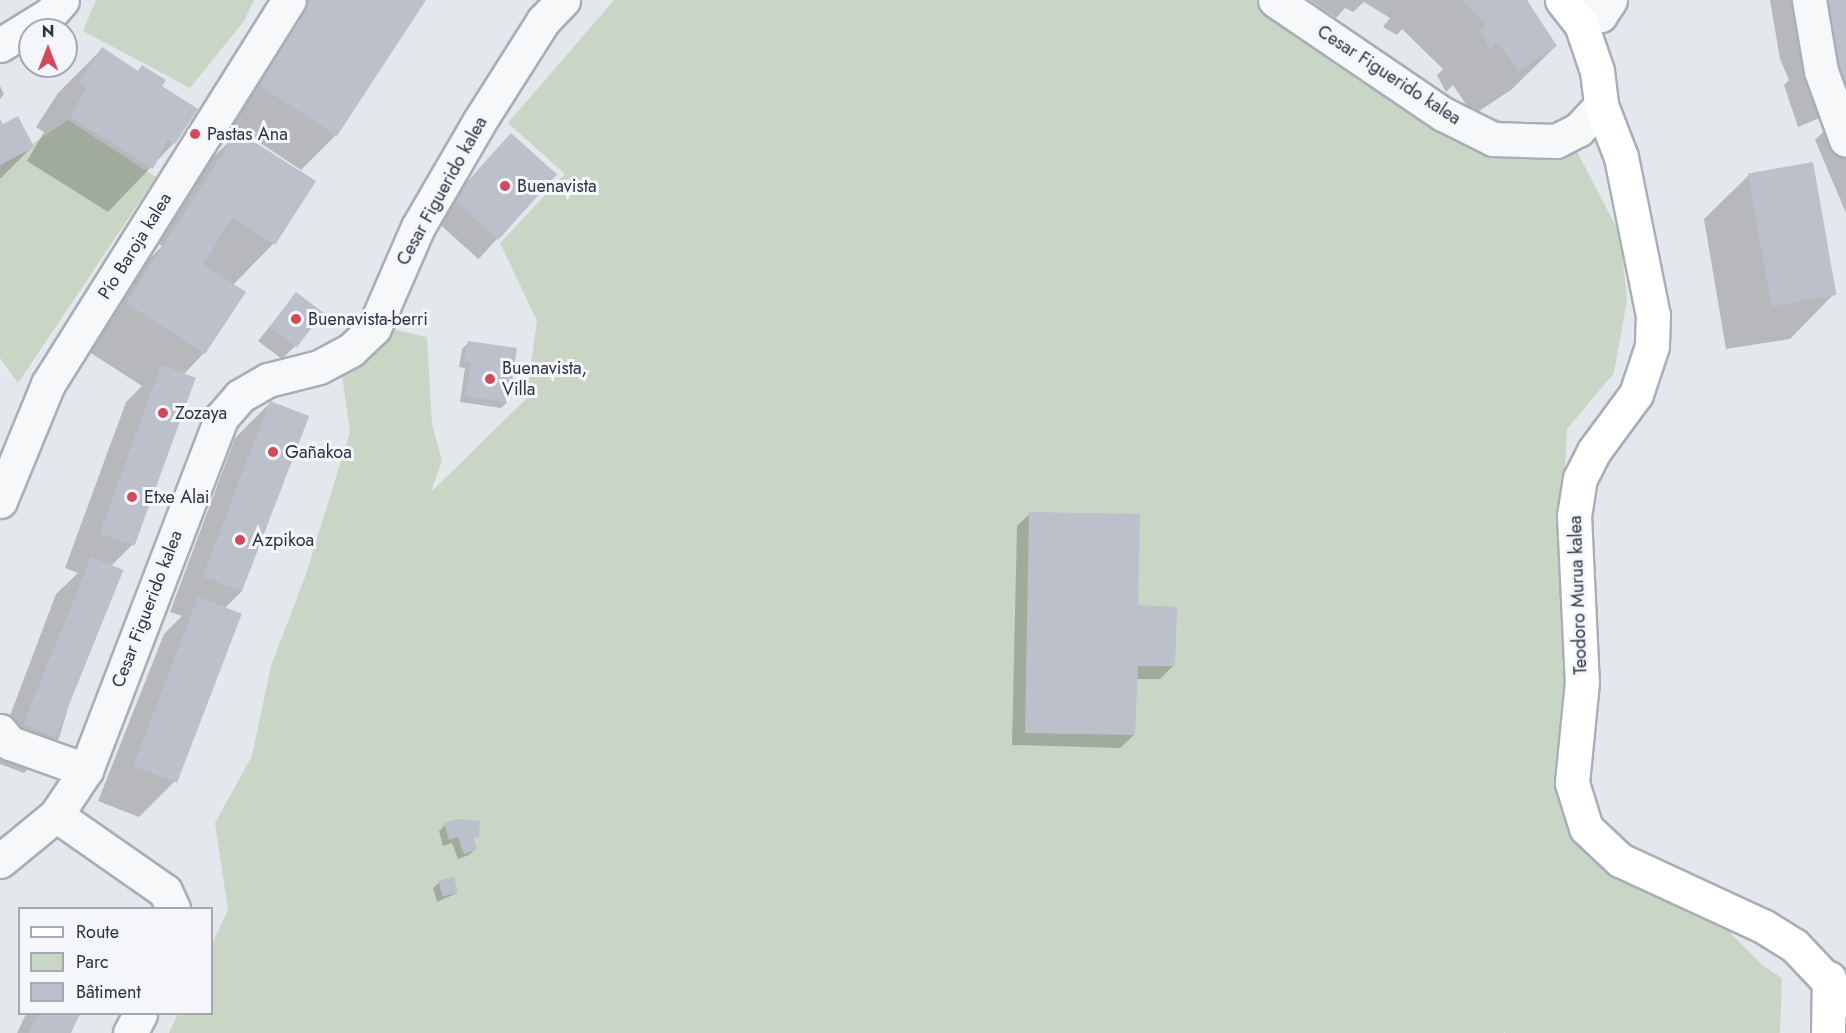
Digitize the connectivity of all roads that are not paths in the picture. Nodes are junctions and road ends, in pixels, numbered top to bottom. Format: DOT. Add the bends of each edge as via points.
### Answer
graph roads {
  1 [pos="62,0"];
  2 [pos="289,0"];
  3 [pos="563,0"];
  4 [pos="1275,0"];
  5 [pos="1562,0"];
  6 [pos="1593,0"];
  7 [pos="1610,0"];
  8 [pos="1809,0"];
  9 [pos="0,45"];
  10 [pos="1601,105"];
  11 [pos="1846,140"];
  12 [pos="0,501"];
  13 [pos="0,731"];
  14 [pos="86,770"];
  15 [pos="56,815"];
  16 [pos="0,861"];
  17 [pos="172,907"];
  18 [pos="1837,989"];
  19 [pos="139,1015"];
  20 [pos="130,1033"];
  21 [pos="1828,1033"];
  1 -- 9 [label="street" via="50,14"];
  2 -- 12 [label="street, Pío Baroja kalea" via="48,384"];
  3 -- 14 [label="street, Cesar Figuerido kalea" via="543,21 478,122 418,227 374,328 351,350 319,367 268,380 240,396 221,418"];
  4 -- 10 [label="street, Cesar Figuerido kalea" via="1443,114 1493,139 1556,141 1578,130"];
  5 -- 10 [label="street, Teodoro Murua kalea" via="1581,24 1597,72"];
  6 -- 7 [label="street" via="1600,15"];
  8 -- 11 [label="street" via="1821,70"];
  10 -- 18 [label="street, Teodoro Murua kalea" via="1621,157 1653,315 1652,346 1643,379 1580,478 1574,515 1582,682 1572,783 1586,828 1620,860 1762,926 1794,945"];
  13 -- 14 [label="street" via="10,743"];
  14 -- 15 [label="street, Cesar Figuerido kalea"];
  15 -- 16 [label="street, Cesar Figuerido kalea"];
  15 -- 17 [label="street" via="165,891"];
  18 -- 21 [label="street, Teodoro Murua kalea"];
  19 -- 20 [label="street"];
}
